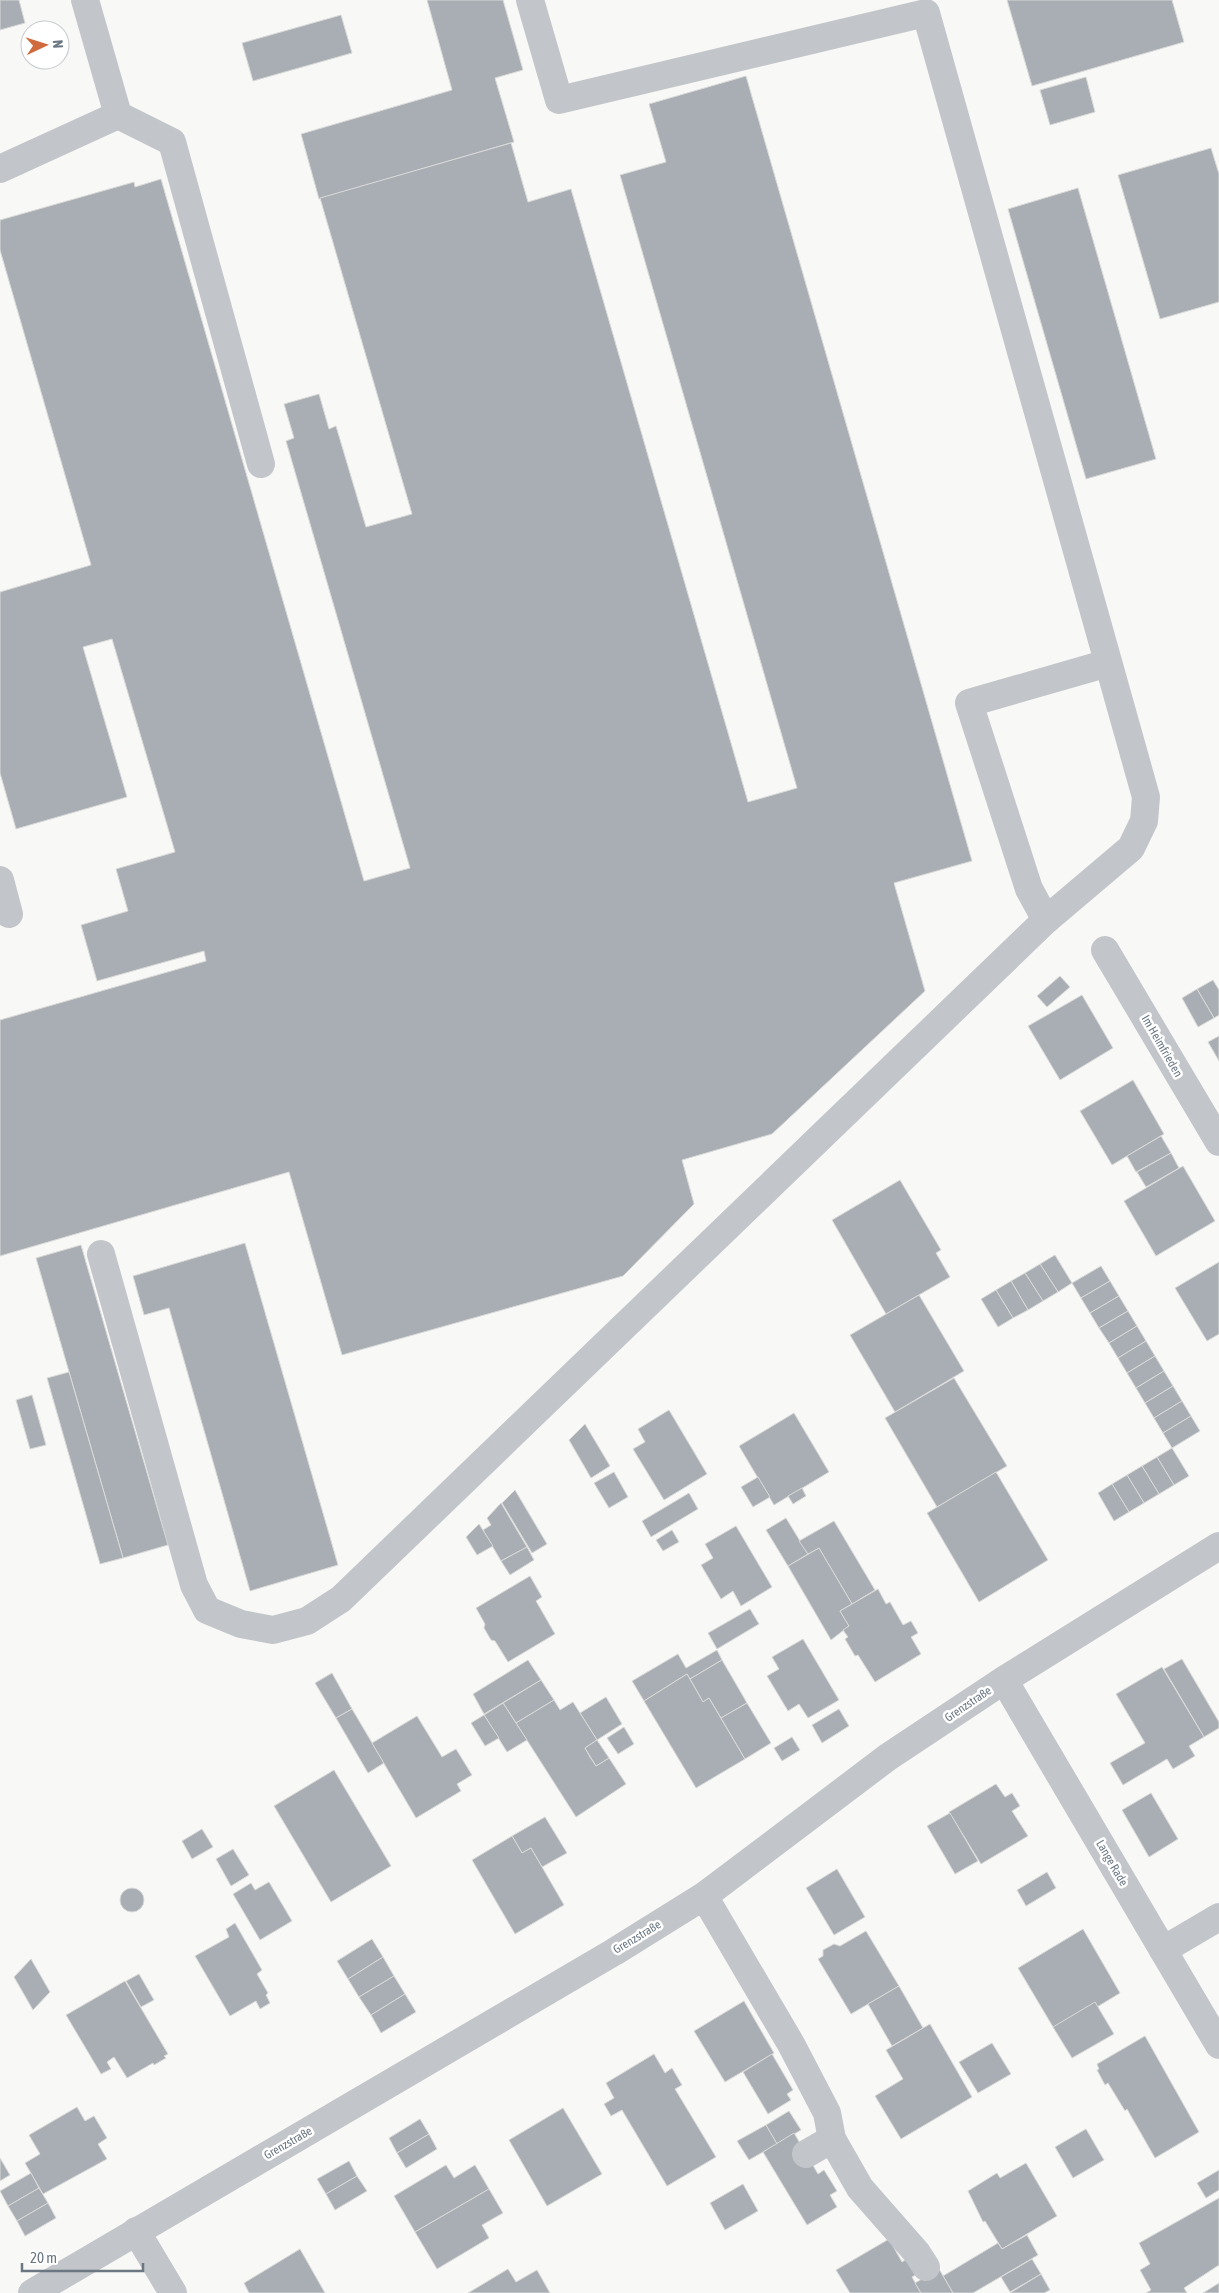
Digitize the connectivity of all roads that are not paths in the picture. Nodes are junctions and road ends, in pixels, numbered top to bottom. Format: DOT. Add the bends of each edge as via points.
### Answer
graph roads {
  1 [pos="85,0"];
  2 [pos="530,0"];
  3 [pos="118,115"];
  4 [pos="0,170"];
  5 [pos="261,464"];
  6 [pos="1108,664"];
  7 [pos="0,880"];
  8 [pos="9,914"];
  9 [pos="1046,920"];
  10 [pos="1105,950"];
  11 [pos="1219,1142"];
  12 [pos="102,1254"];
  13 [pos="1219,1546"];
  14 [pos="1004,1680"];
  15 [pos="704,1896"];
  16 [pos="1219,1917"];
  17 [pos="1163,1950"];
  18 [pos="1219,2045"];
  19 [pos="832,2138"];
  20 [pos="806,2154"];
  21 [pos="136,2231"];
  22 [pos="926,2267"];
  23 [pos="32,2293"];
  24 [pos="173,2293"];
  1 -- 3 [label="street"];
  2 -- 6 [label="street" via="559,100 926,13"];
  3 -- 4 [label="street"];
  3 -- 5 [label="street" via="172,142"];
  6 -- 9 [label="street" via="1146,797 1144,822 1131,848"];
  6 -- 9 [label="street" via="969,703 1029,889"];
  7 -- 8 [label="street"];
  9 -- 12 [label="street" via="341,1599 307,1621 273,1630 241,1624 207,1610 194,1586"];
  10 -- 11 [label="street, Im Heimfrieden"];
  13 -- 14 [label="street, Grenzstraße"];
  14 -- 15 [label="street, Grenzstraße" via="888,1757"];
  14 -- 17 [label="street, Lange Rade"];
  15 -- 19 [label="street" via="791,2044 827,2113"];
  15 -- 21 [label="street, Grenzstraße" via="614,1952"];
  16 -- 17 [label="street"];
  17 -- 18 [label="street, Lange Rade"];
  19 -- 20 [label="street"];
  19 -- 22 [label="street" via="860,2188"];
  21 -- 23 [label="street, Grenzstraße"];
  21 -- 24 [label="street"];
}
